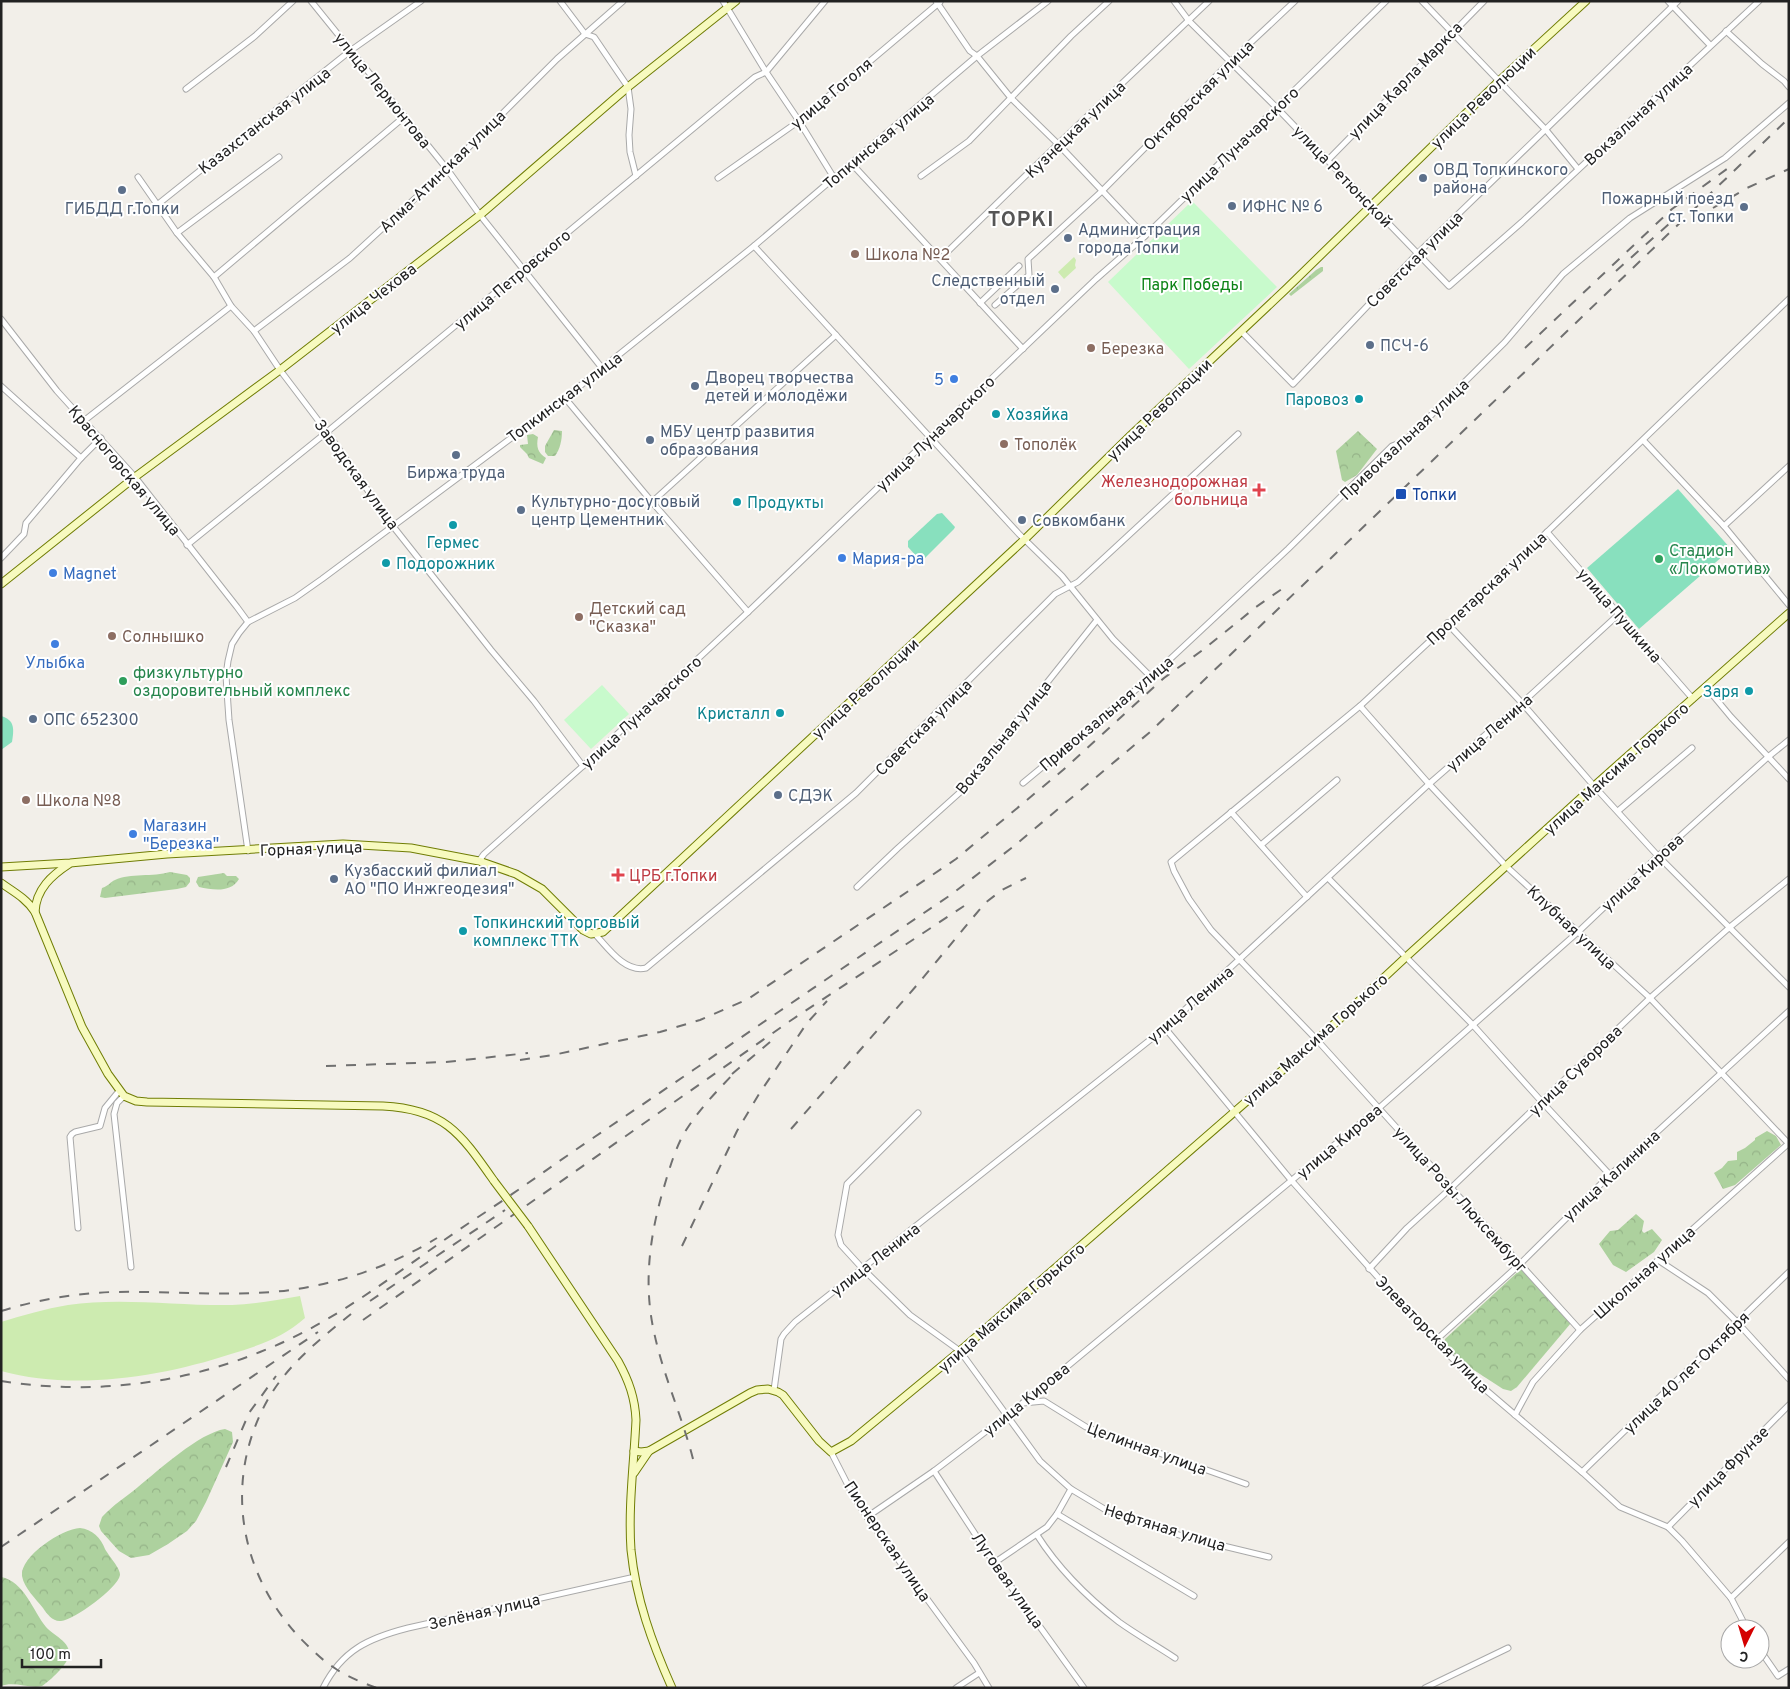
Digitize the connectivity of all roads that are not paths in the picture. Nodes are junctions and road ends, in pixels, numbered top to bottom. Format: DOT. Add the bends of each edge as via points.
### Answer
graph roads {
  1 [pos="293,1"];
  2 [pos="311,1"];
  3 [pos="421,1"];
  4 [pos="560,1"];
  5 [pos="623,1"];
  6 [pos="736,1"];
  7 [pos="825,1"];
  8 [pos="1048,1"];
  9 [pos="1109,1"];
  10 [pos="1174,1"];
  11 [pos="1209,1"];
  12 [pos="1295,1"];
  13 [pos="1386,1"];
  14 [pos="1422,1"];
  15 [pos="1484,1"];
  16 [pos="1586,1"];
  17 [pos="1668,1"];
  18 [pos="1678,1"];
  19 [pos="1759,1"];
  20 [pos="938,2"];
  21 [pos="726,5"];
  22 [pos="1673,6"];
  23 [pos="1189,20"];
  24 [pos="1726,31"];
  25 [pos="1451,33"];
  26 [pos="585,34"];
  27 [pos="1710,45"];
  28 [pos="350,51"];
  29 [pos="976,56"];
  30 [pos="1230,62"];
  31 [pos="766,72"];
  32 [pos="1499,81"];
  33 [pos="628,87"];
  34 [pos="1789,87"];
  35 [pos="186,89"];
  36 [pos="1011,98"];
  37 [pos="1789,102"];
  38 [pos="1276,107"];
  39 [pos="404,117"];
  40 [pos="799,121"];
  41 [pos="1546,130"];
  42 [pos="1058,144"];
  43 [pos="279,156"];
  44 [pos="1328,160"];
  45 [pos="852,164"];
  46 [pos="447,169"];
  47 [pos="1578,170"];
  48 [pos="636,176"];
  49 [pos="921,176"];
  50 [pos="138,177"];
  51 [pos="718,178"];
  52 [pos="834,178"];
  53 [pos="1102,191"];
  54 [pos="157,205"];
  55 [pos="1371,205"];
  56 [pos="480,215"];
  57 [pos="178,233"];
  58 [pos="1145,236"];
  59 [pos="754,246"];
  60 [pos="1417,254"];
  61 [pos="941,258"];
  62 [pos="1019,266"];
  63 [pos="523,268"];
  64 [pos="214,277"];
  65 [pos="1450,286"];
  66 [pos="1789,299"];
  67 [pos="980,303"];
  68 [pos="995,305"];
  69 [pos="231,306"];
  70 [pos="1,319"];
  71 [pos="254,331"];
  72 [pos="1241,331"];
  73 [pos="836,335"];
  74 [pos="1023,348"];
  75 [pos="602,368"];
  76 [pos="280,370"];
  77 [pos="1,386"];
  78 [pos="565,398"];
  79 [pos="85,420"];
  80 [pos="328,432"];
  81 [pos="1238,434"];
  82 [pos="931,437"];
  83 [pos="101,438"];
  84 [pos="1643,440"];
  85 [pos="81,458"];
  86 [pos="1789,466"];
  87 [pos="135,477"];
  88 [pos="652,502"];
  89 [pos="392,525"];
  90 [pos="1724,526"];
  91 [pos="1547,532"];
  92 [pos="1025,539"];
  93 [pos="187,545"];
  94 [pos="1,558"];
  95 [pos="1,584"];
  96 [pos="1070,586"];
  97 [pos="1789,605"];
  98 [pos="748,612"];
  99 [pos="1789,613"];
  100 [pos="1619,614"];
  101 [pos="1097,620"];
  102 [pos="248,622"];
  103 [pos="1447,623"];
  104 [pos="1151,677"];
  105 [pos="1706,687"];
  106 [pos="1693,699"];
  107 [pos="1522,703"];
  108 [pos="1360,706"];
  109 [pos="1789,740"];
  110 [pos="1692,748"];
  111 [pos="1768,757"];
  112 [pos="583,766"];
  113 [pos="1789,779"];
  114 [pos="1337,780"];
  115 [pos="1023,783"];
  116 [pos="1428,784"];
  117 [pos="1594,786"];
  118 [pos="1618,811"];
  119 [pos="1231,812"];
  120 [pos="1261,845"];
  121 [pos="248,851"];
  122 [pos="1658,856"];
  123 [pos="479,861"];
  124 [pos="1171,862"];
  125 [pos="70,863"];
  126 [pos="1507,866"];
  127 [pos="1,867"];
  128 [pos="1328,878"];
  129 [pos="1789,879"];
  130 [pos="1,884"];
  131 [pos="857,887"];
  132 [pos="1307,897"];
  133 [pos="35,912"];
  134 [pos="1730,928"];
  135 [pos="1578,932"];
  136 [pos="596,934"];
  137 [pos="1406,957"];
  138 [pos="1240,960"];
  139 [pos="1789,987"];
  140 [pos="1650,998"];
  141 [pos="1789,1010"];
  142 [pos="1472,1024"];
  143 [pos="1165,1028"];
  144 [pos="1317,1040"];
  145 [pos="1722,1073"];
  146 [pos="121,1094"];
  147 [pos="1542,1102"];
  148 [pos="1379,1108"];
  149 [pos="1236,1112"];
  150 [pos="918,1113"];
  151 [pos="1789,1143"];
  152 [pos="1610,1175"];
  153 [pos="1291,1180"];
  154 [pos="1451,1188"];
  155 [pos="78,1228"];
  156 [pos="1658,1260"];
  157 [pos="1520,1264"];
  158 [pos="131,1267"];
  159 [pos="1369,1269"];
  160 [pos="863,1270"];
  161 [pos="1789,1272"];
  162 [pos="1737,1322"];
  163 [pos="1580,1330"];
  164 [pos="1435,1341"];
  165 [pos="960,1351"];
  166 [pos="1789,1379"];
  167 [pos="774,1390"];
  168 [pos="1023,1403"];
  169 [pos="1789,1405"];
  170 [pos="1515,1415"];
  171 [pos="1007,1416"];
  172 [pos="649,1450"];
  173 [pos="634,1451"];
  174 [pos="830,1452"];
  175 [pos="934,1471"];
  176 [pos="1582,1472"];
  177 [pos="633,1475"];
  178 [pos="1246,1484"];
  179 [pos="1071,1489"];
  180 [pos="1057,1514"];
  181 [pos="867,1516"];
  182 [pos="1668,1527"];
  183 [pos="1037,1535"];
  184 [pos="1789,1542"];
  185 [pos="1269,1557"];
  186 [pos="994,1563"];
  187 [pos="635,1576"];
  188 [pos="1194,1596"];
  189 [pos="1731,1598"];
  190 [pos="1742,1619"];
  191 [pos="1508,1648"];
  192 [pos="1175,1658"];
  193 [pos="1770,1664"];
  194 [pos="1789,1669"];
  195 [pos="979,1674"];
  196 [pos="324,1688"];
  197 [pos="672,1688"];
  198 [pos="956,1688"];
  199 [pos="989,1688"];
  200 [pos="1084,1688"];
  201 [pos="1425,1688"];
  1 -- 35 [label="street" via="255,36"];
  2 -- 28 [label="street, улица Лермонтова"];
  3 -- 28 [label="street, Казахстанская улица"];
  4 -- 26 [label="street"];
  5 -- 26 [label="street, Алма-Атинская улица"];
  6 -- 21 [label="street, улица Чехова"];
  7 -- 31 [label="street, улица Петровского"];
  8 -- 29 [label="street, Топкинская улица"];
  9 -- 36 [label="street"];
  10 -- 23 [label="street, улица Ретюнской"];
  11 -- 23 [label="street, Кузнецкая улица"];
  12 -- 30 [label="street, Октябрьская улица"];
  13 -- 38 [label="street, улица Луначарского"];
  14 -- 25 [label="street"];
  15 -- 25 [label="street, улица Карла Маркса"];
  16 -- 32 [label="street, улица Революции"];
  17 -- 22 [label="street"];
  18 -- 22 [label="street, Советская улица"];
  19 -- 24 [label="street, Вокзальная улица"];
  20 -- 29 [label="street"];
  20 -- 40 [label="street, улица Гоголя"];
  21 -- 31 [label="street"];
  21 -- 33 [label="street, улица Чехова"];
  22 -- 27 [label="street"];
  22 -- 41 [label="street, Советская улица"];
  23 -- 30 [label="street, улица Ретюнской"];
  23 -- 42 [label="street, Кузнецкая улица"];
  24 -- 27 [label="street, Вокзальная улица"];
  24 -- 34 [label="street"];
  25 -- 32 [label="street"];
  25 -- 44 [label="street, улица Карла Маркса"];
  26 -- 33 [label="street" via="594,37"];
  26 -- 46 [label="street, Алма-Атинская улица"];
  27 -- 47 [label="street, Вокзальная улица"];
  28 -- 39 [label="street, улица Лермонтова"];
  28 -- 54 [label="street, Казахстанская улица"];
  29 -- 36 [label="street"];
  29 -- 45 [label="street, Топкинская улица"];
  30 -- 38 [label="street, улица Ретюнской"];
  30 -- 53 [label="street, Октябрьская улица"];
  31 -- 40 [label="street"];
  31 -- 48 [label="street, улица Петровского"];
  32 -- 41 [label="street"];
  32 -- 55 [label="street, улица Революции"];
  33 -- 48 [label="street" via="630,152"];
  33 -- 56 [label="street, улица Чехова"];
  36 -- 42 [label="street"];
  36 -- 49 [label="street" via="969,141"];
  37 -- 104 [label="street, Привокзальная улица" via="1725,158 1630,218 1563,274 1505,342 1405,442 1392,446"];
  38 -- 44 [label="street, улица Ретюнской"];
  38 -- 58 [label="street, улица Луначарского"];
  39 -- 46 [label="street, улица Лермонтова"];
  39 -- 64 [label="street"];
  40 -- 51 [label="street, улица Гоголя"];
  40 -- 52 [label="street"];
  41 -- 47 [label="street"];
  41 -- 60 [label="street, Советская улица"];
  42 -- 53 [label="street"];
  42 -- 61 [label="street, Кузнецкая улица"];
  43 -- 57 [label="street"];
  44 -- 55 [label="street, улица Ретюнской"];
  45 -- 52 [label="street, Топкинская улица"];
  45 -- 61 [label="street"];
  46 -- 56 [label="street, улица Лермонтова"];
  46 -- 71 [label="street, Алма-Атинская улица" via="350,258"];
  47 -- 65 [label="street, Вокзальная улица"];
  48 -- 63 [label="street, улица Петровского"];
  50 -- 54 [label="street, Заводская улица"];
  52 -- 59 [label="street, Топкинская улица"];
  53 -- 58 [label="street"];
  53 -- 68 [label="street, Октябрьская улица" via="1028,259 1028,275"];
  54 -- 57 [label="street, Заводская улица"];
  55 -- 60 [label="street, улица Ретюнской"];
  55 -- 72 [label="street, улица Революции"];
  56 -- 63 [label="street, улица Лермонтова"];
  56 -- 76 [label="street, улица Чехова"];
  57 -- 64 [label="street, Заводская улица"];
  58 -- 74 [label="street, улица Луначарского"];
  59 -- 73 [label="street"];
  59 -- 75 [label="street, Топкинская улица"];
  60 -- 65 [label="street, улица Ретюнской"];
  60 -- 72 [label="street, Советская улица" via="1294,384"];
  61 -- 67 [label="street"];
  62 -- 67 [label="street"];
  63 -- 75 [label="street, улица Лермонтова"];
  63 -- 80 [label="street, улица Петровского"];
  64 -- 69 [label="street, Заводская улица"];
  66 -- 84 [label="street, Пролетарская улица"];
  67 -- 74 [label="street"];
  69 -- 71 [label="street, Заводская улица"];
  69 -- 79 [label="street"];
  70 -- 79 [label="street, Красногорская улица" via="57,391"];
  71 -- 76 [label="street, Заводская улица"];
  72 -- 92 [label="street, улица Революции"];
  73 -- 82 [label="street"];
  73 -- 88 [label="street"];
  74 -- 82 [label="street, улица Луначарского"];
  75 -- 78 [label="street, Топкинская улица"];
  76 -- 80 [label="street, Заводская улица"];
  76 -- 87 [label="street, улица Чехова"];
  77 -- 85 [label="street"];
  78 -- 88 [label="street"];
  78 -- 89 [label="street, Топкинская улица"];
  79 -- 83 [label="street, Красногорская улица"];
  80 -- 89 [label="street, Заводская улица"];
  80 -- 93 [label="street, улица Петровского"];
  81 -- 96 [label="street, Советская улица"];
  82 -- 92 [label="street"];
  82 -- 98 [label="street, улица Луначарского"];
  83 -- 85 [label="street"];
  83 -- 87 [label="street, Красногорская улица"];
  84 -- 90 [label="street"];
  84 -- 91 [label="street, Пролетарская улица"];
  85 -- 94 [label="street" via="26,522 24,534"];
  86 -- 90 [label="street"];
  87 -- 93 [label="street, Красногорская улица"];
  87 -- 95 [label="street, улица Чехова"];
  88 -- 98 [label="street"];
  89 -- 102 [label="street, Топкинская улица" via="295,598"];
  89 -- 112 [label="street, Заводская улица"];
  90 -- 97 [label="street"];
  91 -- 100 [label="street, улица Пушкина"];
  91 -- 103 [label="street, Пролетарская улица"];
  92 -- 96 [label="street"];
  92 -- 136 [label="street, улица Революции" via="608,929"];
  93 -- 102 [label="street, Красногорская улица"];
  96 -- 101 [label="street"];
  96 -- 136 [label="street, Советская улица" via="1055,594 856,793 646,968 629,967"];
  98 -- 112 [label="street, улица Луначарского"];
  99 -- 105 [label="street, улица Максима Горького"];
  100 -- 106 [label="street, улица Пушкина"];
  100 -- 107 [label="street, улица Ленина"];
  101 -- 104 [label="street"];
  101 -- 131 [label="street, Вокзальная улица" via="968,786"];
  102 -- 121 [label="street, Топкинская улица" via="232,644 226,676 229,720"];
  103 -- 107 [label="street"];
  103 -- 108 [label="street, Пролетарская улица"];
  104 -- 115 [label="street, Привокзальная улица"];
  105 -- 106 [label="street, улица Максима Горького"];
  105 -- 111 [label="street"];
  106 -- 117 [label="street, улица Максима Горького"];
  107 -- 116 [label="street, улица Ленина"];
  107 -- 117 [label="street"];
  108 -- 116 [label="street, Клубная улица"];
  108 -- 119 [label="street, Пролетарская улица"];
  109 -- 111 [label="street, улица Кирова"];
  110 -- 118 [label="street"];
  111 -- 113 [label="street"];
  111 -- 122 [label="street, улица Кирова"];
  112 -- 123 [label="street, улица Луначарского"];
  114 -- 120 [label="street"];
  116 -- 126 [label="street, Клубная улица"];
  116 -- 128 [label="street, улица Ленина"];
  117 -- 118 [label="street"];
  117 -- 126 [label="street, улица Максима Горького"];
  118 -- 122 [label="street"];
  119 -- 120 [label="street"];
  119 -- 124 [label="street, Пролетарская улица"];
  120 -- 132 [label="street"];
  121 -- 123 [label="street, Горная улица" via="343,844 430,851"];
  121 -- 125 [label="street, Горная улица"];
  122 -- 134 [label="street"];
  122 -- 135 [label="street, улица Кирова"];
  123 -- 136 [label="street, Горная улица" via="535,884 583,930"];
  124 -- 138 [label="street, улица Розы Люксембург" via="1189,899 1211,930"];
  125 -- 127 [label="street, Горная улица"];
  125 -- 133 [label="street" via="45,885"];
  126 -- 135 [label="street, Клубная улица"];
  126 -- 137 [label="street, улица Максима Горького"];
  128 -- 132 [label="street, улица Ленина"];
  128 -- 137 [label="street"];
  129 -- 134 [label="street, улица Суворова"];
  130 -- 133 [label="street" via="20,896"];
  132 -- 138 [label="street, улица Ленина"];
  133 -- 146 [label="street" via="82,1027"];
  134 -- 139 [label="street"];
  134 -- 140 [label="street, улица Суворова"];
  135 -- 140 [label="street, Клубная улица"];
  135 -- 142 [label="street, улица Кирова"];
  137 -- 142 [label="street"];
  137 -- 144 [label="street, улица Максима Горького"];
  138 -- 143 [label="street, улица Ленина"];
  138 -- 144 [label="street, улица Розы Люксембург"];
  140 -- 145 [label="street, Клубная улица"];
  140 -- 147 [label="street, улица Суворова"];
  141 -- 145 [label="street, улица Калинина"];
  142 -- 147 [label="street"];
  142 -- 148 [label="street, улица Кирова"];
  143 -- 149 [label="street, Элеваторская улица"];
  143 -- 160 [label="street, улица Ленина"];
  144 -- 148 [label="street, улица Розы Люксембург"];
  144 -- 149 [label="street, улица Максима Горького"];
  145 -- 151 [label="street, Клубная улица"];
  145 -- 152 [label="street, улица Калинина"];
  146 -- 155 [label="street" via="105,1108 100,1126 75,1132 70,1137"];
  146 -- 158 [label="street" via="114,1114"];
  146 -- 173 [label="street, bridge" via="146,1102 411,1108 440,1119 471,1147 618,1361 634,1395"];
  147 -- 152 [label="street"];
  147 -- 154 [label="street, улица Суворова"];
  148 -- 153 [label="street, улица Кирова"];
  148 -- 154 [label="street, улица Розы Люксембург"];
  149 -- 153 [label="street, Элеваторская улица"];
  149 -- 165 [label="street, улица Максима Горького"];
  150 -- 160 [label="street, Нефтяная улица" via="846,1184 838,1240"];
  151 -- 156 [label="street, Школьная улица"];
  152 -- 157 [label="street, улица Калинина"];
  153 -- 159 [label="street, Элеваторская улица"];
  153 -- 168 [label="street, улица Кирова"];
  154 -- 157 [label="street, улица Розы Люксембург"];
  154 -- 159 [label="street, улица Суворова"];
  156 -- 162 [label="street" via="1708,1293"];
  156 -- 163 [label="street, Школьная улица"];
  157 -- 163 [label="street, улица Розы Люксембург"];
  157 -- 164 [label="street, улица Калинина"];
  159 -- 164 [label="street, Элеваторская улица"];
  160 -- 165 [label="street, Нефтяная улица" via="910,1315"];
  160 -- 167 [label="street, улица Ленина" via="784,1334"];
  161 -- 162 [label="street, улица 40 лет Октября"];
  162 -- 166 [label="street"];
  162 -- 176 [label="street, улица 40 лет Октября"];
  163 -- 170 [label="street, Школьная улица" via="1533,1382"];
  164 -- 170 [label="street, Элеваторская улица"];
  165 -- 171 [label="street, Нефтяная улица"];
  165 -- 174 [label="street, улица Максима Горького" via="851,1441"];
  167 -- 172 [label="street" via="750,1393"];
  167 -- 174 [label="street, Пионерская улица" via="783,1395"];
  168 -- 171 [label="street, улица Кирова"];
  168 -- 178 [label="street, Целинная улица" via="1044,1400 1086,1427"];
  169 -- 182 [label="street, улица Фрунзе"];
  170 -- 176 [label="street, Элеваторская улица"];
  171 -- 175 [label="street, улица Кирова"];
  171 -- 179 [label="street, Нефтяная улица" via="1040,1461"];
  172 -- 173 [label="street"];
  172 -- 177 [label="street"];
  173 -- 177 [label="street"];
  174 -- 181 [label="street, Пионерская улица"];
  175 -- 181 [label="street, улица Кирова"];
  175 -- 186 [label="street, Луговая улица"];
  176 -- 182 [label="street, Элеваторская улица" via="1620,1507"];
  177 -- 187 [label="street" via="630,1531"];
  179 -- 180 [label="street"];
  179 -- 185 [label="street, Нефтяная улица" via="1106,1510 1182,1536"];
  180 -- 183 [label="street"];
  180 -- 188 [label="street"];
  181 -- 195 [label="street, Пионерская улица"];
  182 -- 189 [label="street, Элеваторская улица"];
  183 -- 186 [label="street"];
  183 -- 192 [label="street" via="1049,1554 1096,1602 1120,1623"];
  184 -- 189 [label="street"];
  186 -- 200 [label="street, Луговая улица"];
  187 -- 196 [label="street, Зелёная улица" via="387,1634 361,1644 341,1662"];
  187 -- 197 [label="street" via="650,1638"];
  189 -- 190 [label="street, Элеваторская улица"];
  191 -- 201 [label="street"];
  193 -- 194 [label="street" via="1778,1676"];
  195 -- 198 [label="street"];
  195 -- 199 [label="street, Пионерская улица"];
}
